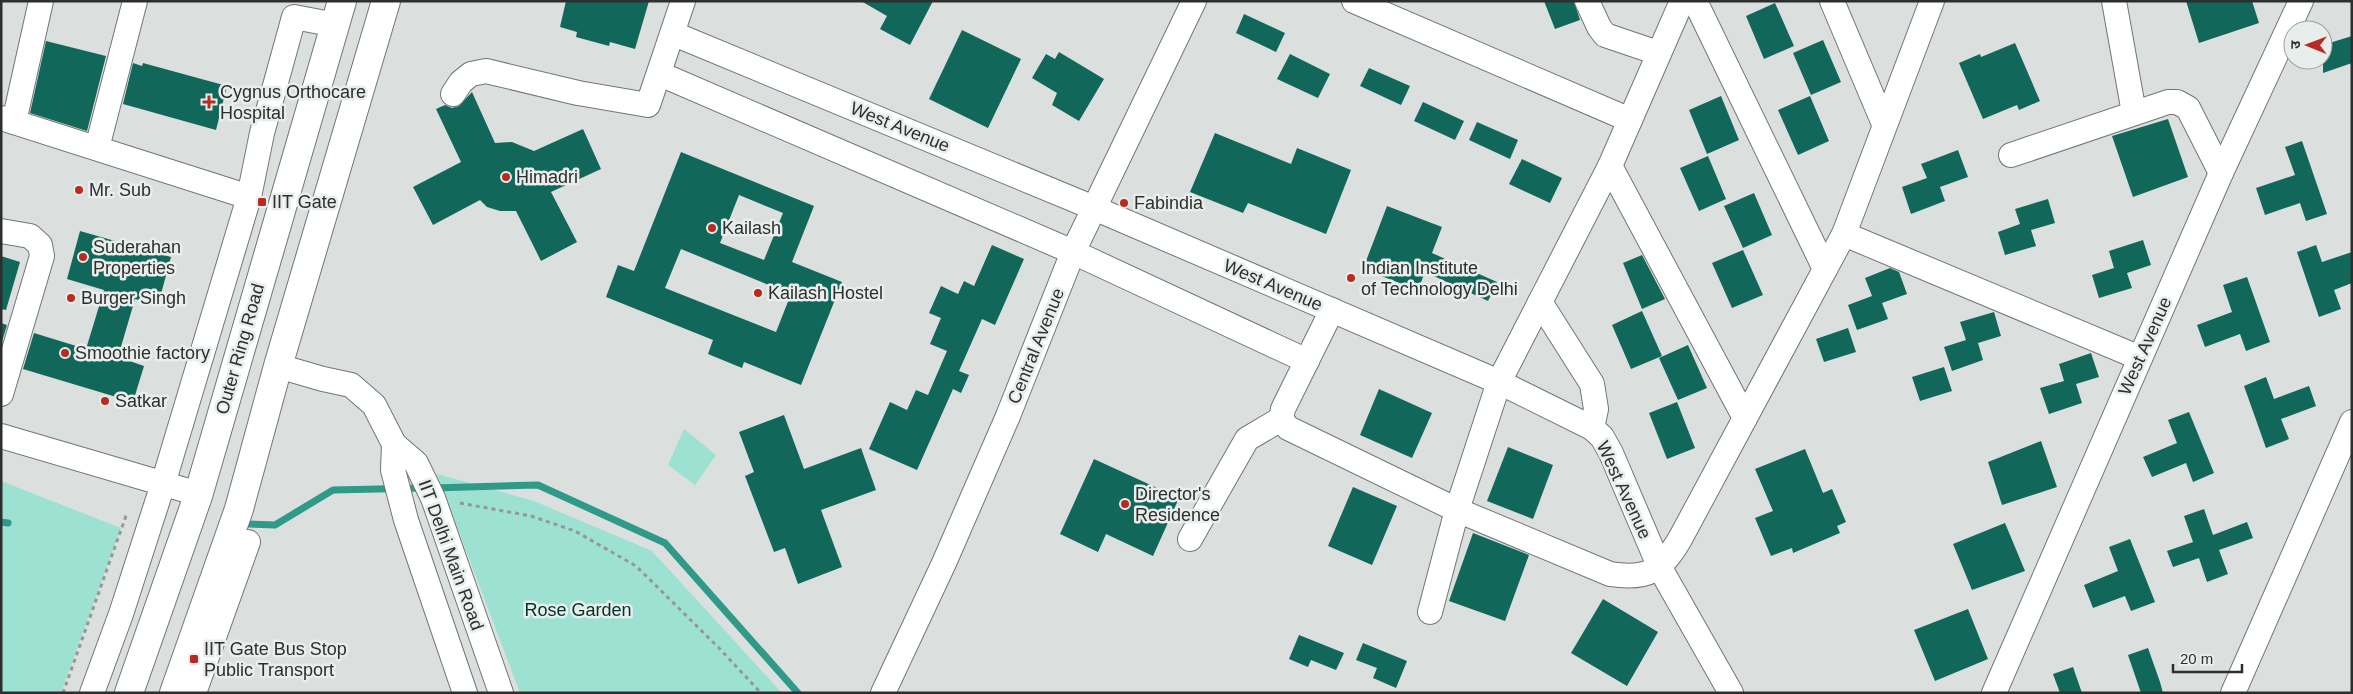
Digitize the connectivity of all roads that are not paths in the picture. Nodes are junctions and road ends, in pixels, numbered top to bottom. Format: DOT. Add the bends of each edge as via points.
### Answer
graph roads {
  1 [pos="41,1"];
  2 [pos="135,1"];
  3 [pos="386,1"];
  4 [pos="683,1"];
  5 [pos="1194,1"];
  6 [pos="1354,1"];
  7 [pos="1587,1"];
  8 [pos="1682,1"];
  9 [pos="1695,1"];
  10 [pos="1832,1"];
  11 [pos="1932,1"];
  12 [pos="2114,1"];
  13 [pos="2301,1"];
  14 [pos="339,13"];
  15 [pos="674,34"];
  16 [pos="1658,53"];
  17 [pos="660,74"];
  18 [pos="453,94"];
  19 [pos="2134,113"];
  20 [pos="1630,120"];
  21 [pos="5,122"];
  22 [pos="1884,124"];
  23 [pos="97,148"];
  24 [pos="2011,155"];
  25 [pos="1610,166"];
  26 [pos="2221,173"];
  27 [pos="248,197"];
  28 [pos="1094,208"];
  29 [pos="1,231"];
  30 [pos="1844,234"];
  31 [pos="1073,252"];
  32 [pos="1825,269"];
  33 [pos="1540,302"];
  34 [pos="1332,310"];
  35 [pos="208,335"];
  36 [pos="240,349"];
  37 [pos="2140,358"];
  38 [pos="1307,361"];
  39 [pos="278,366"];
  40 [pos="1499,382"];
  41 [pos="1,394"];
  42 [pos="1745,418"];
  43 [pos="1281,419"];
  44 [pos="2352,422"];
  45 [pos="1592,428"];
  46 [pos="1,436"];
  47 [pos="394,444"];
  48 [pos="163,484"];
  49 [pos="198,496"];
  50 [pos="1457,510"];
  51 [pos="1190,538"];
  52 [pos="248,542"];
  53 [pos="1660,568"];
  54 [pos="1430,612"];
  55 [pos="92,693"];
  56 [pos="129,693"];
  57 [pos="174,693"];
  58 [pos="194,693"];
  59 [pos="465,693"];
  60 [pos="502,693"];
  61 [pos="883,693"];
  62 [pos="1731,693"];
  63 [pos="1994,693"];
  64 [pos="2233,693"];
  1 -- 21 [label="street"];
  2 -- 23 [label="street"];
  3 -- 39 [label="main road"];
  4 -- 15 [label="street"];
  5 -- 28 [label="street, Central Avenue"];
  6 -- 20 [label="street"];
  7 -- 16 [label="street" via="1604,35"];
  8 -- 16 [label="street"];
  9 -- 32 [label="street"];
  10 -- 22 [label="street"];
  11 -- 22 [label="street"];
  12 -- 19 [label="street"];
  13 -- 26 [label="street, West Avenue"];
  14 -- 27 [label="street" via="294,17"];
  14 -- 36 [label="main road, Outer Ring Road"];
  15 -- 17 [label="street"];
  15 -- 28 [label="street, West Avenue"];
  16 -- 20 [label="street"];
  17 -- 18 [label="street" via="648,105 578,93 486,70 470,74"];
  17 -- 31 [label="street"];
  19 -- 24 [label="street"];
  19 -- 26 [label="street" via="2168,102 2177,102 2188,108"];
  20 -- 25 [label="street"];
  21 -- 23 [label="street"];
  22 -- 30 [label="street"];
  23 -- 27 [label="street"];
  25 -- 33 [label="street"];
  25 -- 42 [label="street"];
  26 -- 37 [label="street, West Avenue"];
  27 -- 35 [label="street"];
  28 -- 31 [label="street, Central Avenue"];
  28 -- 34 [label="street, West Avenue"];
  29 -- 41 [label="street" via="30,236 40,244 42,256"];
  30 -- 32 [label="street"];
  30 -- 37 [label="street"];
  31 -- 38 [label="street"];
  31 -- 61 [label="street, Central Avenue" via="1008,416"];
  32 -- 42 [label="street"];
  33 -- 40 [label="street"];
  33 -- 45 [label="street" via="1592,384 1596,409"];
  34 -- 38 [label="street"];
  34 -- 40 [label="street, West Avenue"];
  35 -- 36 [label="street"];
  35 -- 48 [label="street"];
  36 -- 49 [label="main road, Outer Ring Road"];
  37 -- 63 [label="street, West Avenue"];
  38 -- 43 [label="street" via="1283,408"];
  39 -- 47 [label="street" via="351,385 374,405"];
  39 -- 57 [label="main road" via="239,509"];
  40 -- 45 [label="street, West Avenue"];
  40 -- 50 [label="street"];
  42 -- 53 [label="street" via="1680,539"];
  43 -- 50 [label="street" via="1288,428 1316,443"];
  43 -- 51 [label="street" via="1247,439"];
  44 -- 64 [label="street"];
  45 -- 53 [label="street, West Avenue" via="1611,453"];
  46 -- 48 [label="street"];
  47 -- 59 [label="street, IIT Delhi Main Road" via="393,470 398,489"];
  47 -- 60 [label="street, IIT Delhi Main Road" via="416,463 429,490"];
  48 -- 49 [label="street"];
  48 -- 55 [label="street"];
  49 -- 56 [label="main road, Outer Ring Road"];
  50 -- 53 [label="street" via="1610,574 1639,575"];
  50 -- 54 [label="street"];
  52 -- 58 [label="street"];
  53 -- 62 [label="street, West Avenue"];
}
